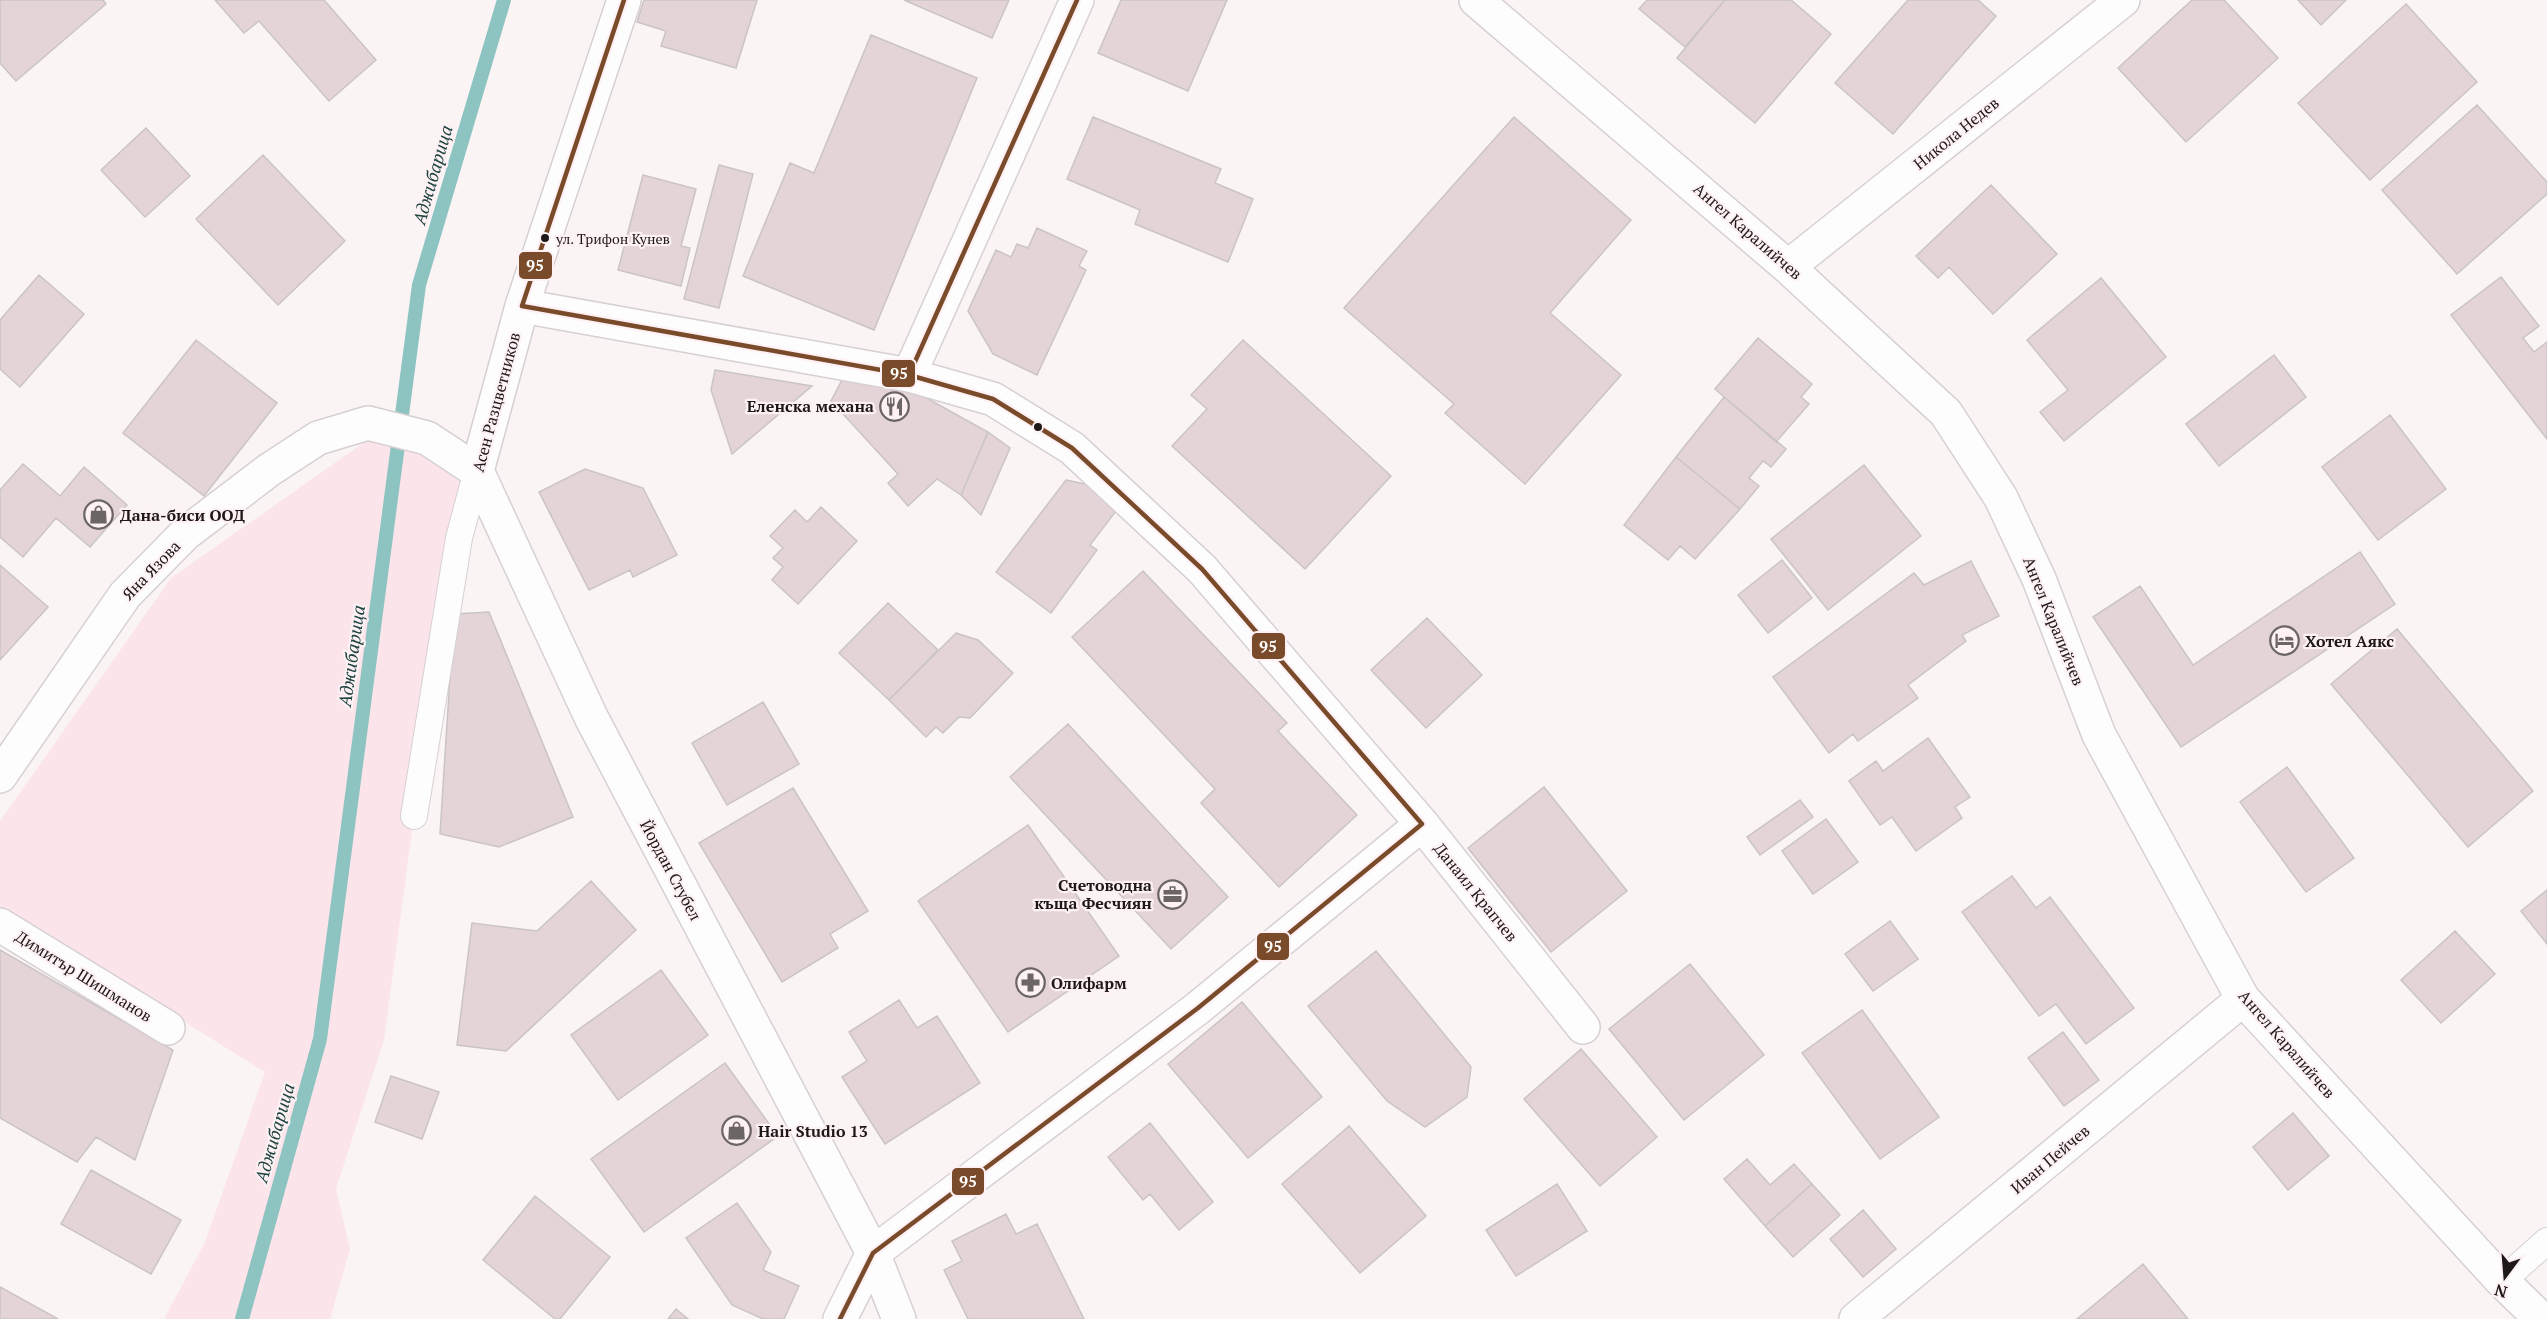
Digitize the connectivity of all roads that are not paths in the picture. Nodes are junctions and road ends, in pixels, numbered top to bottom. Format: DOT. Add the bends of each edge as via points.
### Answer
graph roads {
  1 [pos="624,0"];
  2 [pos="1077,0"];
  3 [pos="1476,0"];
  4 [pos="2123,0"];
  5 [pos="1788,267"];
  6 [pos="522,306"];
  7 [pos="909,375"];
  8 [pos="477,471"];
  9 [pos="0,776"];
  10 [pos="414,816"];
  11 [pos="1422,824"];
  12 [pos="0,925"];
  13 [pos="2243,999"];
  14 [pos="1583,1027"];
  15 [pos="168,1028"];
  16 [pos="2547,1241"];
  17 [pos="873,1253"];
  18 [pos="2502,1281"];
  19 [pos="840,1319"];
  20 [pos="899,1319"];
  21 [pos="1856,1319"];
  22 [pos="2541,1319"];
  1 -- 6 [label="street, Асен Разцветников"];
  2 -- 7 [label="street"];
  3 -- 5 [label="street, Ангел Каралийчев"];
  4 -- 5 [label="street, Никола Недев"];
  5 -- 13 [label="street, Ангел Каралийчев" via="1946,413 2001,498 2039,579 2099,735"];
  6 -- 7 [label="street, Данаил Крапчев"];
  6 -- 8 [label="street, Асен Разцветников"];
  7 -- 11 [label="street, Данаил Крапчев" via="993,399 1072,448 1202,569"];
  8 -- 9 [label="street, Яна Язова" via="427,438 368,423 318,438 185,534 125,595"];
  8 -- 10 [label="lane, Асен Разцветников" via="459,538"];
  8 -- 17 [label="street, Йордан Стубел" via="591,717"];
  11 -- 14 [label="street, Данаил Крапчев"];
  11 -- 17 [label="street" via="1198,1008"];
  12 -- 15 [label="street, Димитър Шишманов"];
  13 -- 18 [label="street, Ангел Каралийчев"];
  13 -- 21 [label="street, Иван Пейчев"];
  16 -- 18 [label="lane"];
  17 -- 19 [label="street"];
  17 -- 20 [label="street, Йордан Стубел"];
  18 -- 22 [label="street, Ангел Каралийчев"];
}
